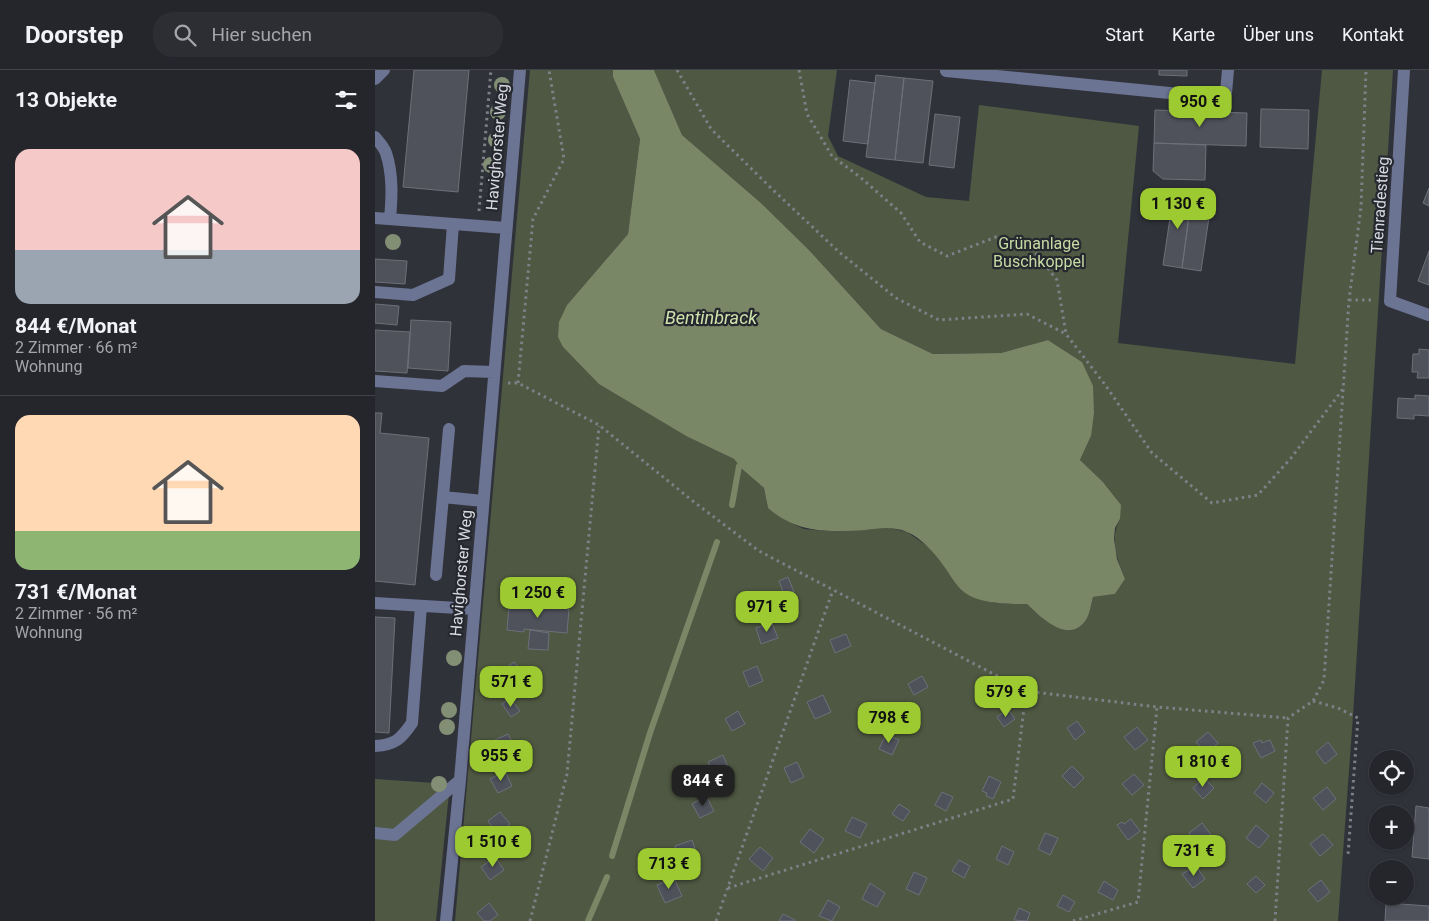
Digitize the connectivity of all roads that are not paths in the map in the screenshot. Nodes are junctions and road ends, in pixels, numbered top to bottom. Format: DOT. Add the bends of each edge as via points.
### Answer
graph roads {
  1 [pos="384,70"];
  2 [pos="519,70"];
  3 [pos="1228,70"];
  4 [pos="1404,70"];
  5 [pos="946,71"];
  6 [pos="375,79"];
  7 [pos="375,137"];
  8 [pos="375,218"];
  9 [pos="390,219"];
  10 [pos="453,224"];
  11 [pos="506,228"];
  12 [pos="375,292"];
  13 [pos="1429,315"];
  14 [pos="494,377"];
  15 [pos="375,381"];
  16 [pos="449,429"];
  17 [pos="443,497"];
  18 [pos="483,501"];
  19 [pos="436,575"];
  20 [pos="375,603"];
  21 [pos="421,606"];
  22 [pos="474,609"];
  23 [pos="375,746"];
  24 [pos="460,780"];
  25 [pos="375,833"];
  26 [pos="446,921"];
  1 -- 6 [label="street"];
  2 -- 11 [label="street, Havighorster Weg"];
  3 -- 5 [label="street" via="1226,93 1220,98"];
  4 -- 13 [label="street, Tienradestieg" via="1390,301"];
  7 -- 9 [label="street" via="385,152 391,175"];
  8 -- 9 [label="street, Havighorster Weg"];
  9 -- 10 [label="street, Havighorster Weg"];
  10 -- 11 [label="street, Havighorster Weg"];
  10 -- 12 [label="street" via="449,280 413,295"];
  11 -- 14 [label="street, Havighorster Weg"];
  14 -- 15 [label="street" via="464,371 442,386"];
  14 -- 18 [label="street, Havighorster Weg"];
  16 -- 17 [label="street"];
  17 -- 18 [label="street"];
  17 -- 19 [label="street"];
  18 -- 22 [label="street, Havighorster Weg"];
  20 -- 21 [label="street"];
  21 -- 22 [label="street"];
  21 -- 23 [label="street" via="412,723 403,737 388,745"];
  22 -- 24 [label="street, Havighorster Weg"];
  24 -- 25 [label="street" via="395,835"];
  24 -- 26 [label="street, Havighorster Weg"];
}
